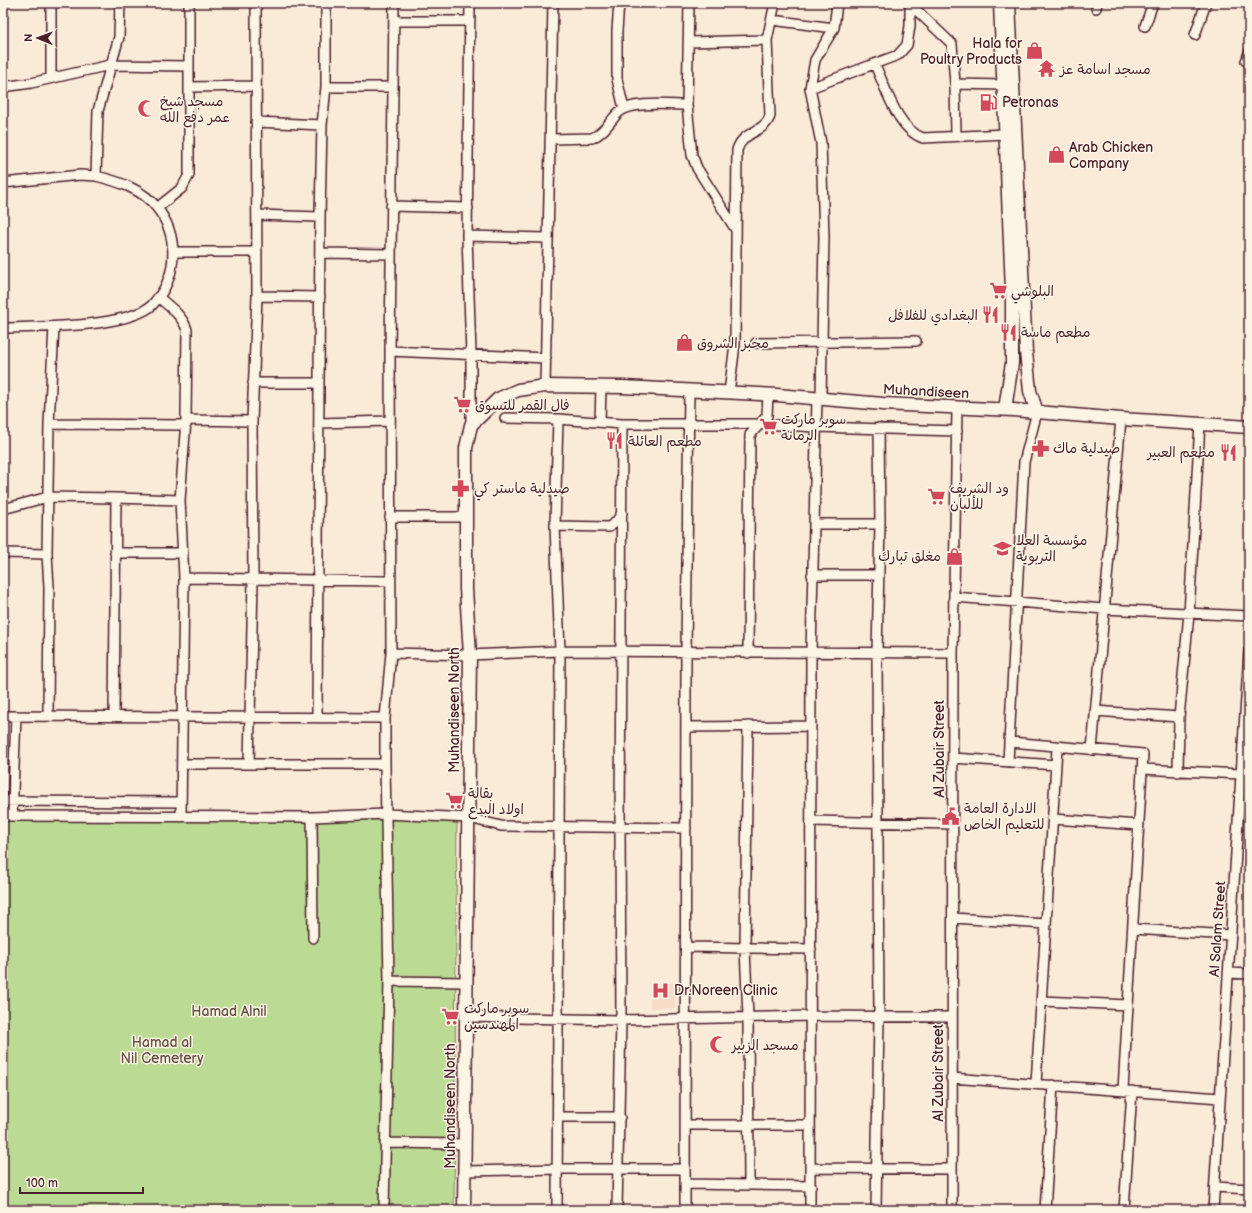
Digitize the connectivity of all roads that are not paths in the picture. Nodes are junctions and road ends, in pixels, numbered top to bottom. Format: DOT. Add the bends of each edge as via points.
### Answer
graph roads {
  1 [pos="50,3"];
  2 [pos="120,3"];
  3 [pos="189,3"];
  4 [pos="256,3"];
  5 [pos="326,3"];
  6 [pos="394,3"];
  7 [pos="470,3"];
  8 [pos="553,3"];
  9 [pos="619,3"];
  10 [pos="689,3"];
  11 [pos="775,3"];
  12 [pos="837,3"];
  13 [pos="1000,3"];
  14 [pos="1009,3"];
  15 [pos="1153,3"];
  16 [pos="1206,3"];
  17 [pos="911,4"];
  18 [pos="772,20"];
  19 [pos="394,21"];
  20 [pos="470,21"];
  21 [pos="1146,26"];
  22 [pos="834,28"];
  23 [pos="1195,36"];
  24 [pos="766,40"];
  25 [pos="689,42"];
  26 [pos="110,65"];
  27 [pos="875,65"];
  28 [pos="190,66"];
  29 [pos="51,78"];
  30 [pos="955,84"];
  31 [pos="1004,85"];
  32 [pos="256,86"];
  33 [pos="3,87"];
  34 [pos="190,87"];
  35 [pos="326,87"];
  36 [pos="392,87"];
  37 [pos="810,88"];
  38 [pos="1009,104"];
  39 [pos="687,105"];
  40 [pos="624,109"];
  41 [pos="256,122"];
  42 [pos="322,125"];
  43 [pos="1005,134"];
  44 [pos="956,136"];
  45 [pos="551,139"];
  46 [pos="96,176"];
  47 [pos="3,183"];
  48 [pos="391,206"];
  49 [pos="157,208"];
  50 [pos="468,208"];
  51 [pos="257,215"];
  52 [pos="320,217"];
  53 [pos="736,230"];
  54 [pos="467,236"];
  55 [pos="1015,237"];
  56 [pos="547,238"];
  57 [pos="174,252"];
  58 [pos="257,252"];
  59 [pos="320,253"];
  60 [pos="391,254"];
  61 [pos="257,296"];
  62 [pos="158,297"];
  63 [pos="320,297"];
  64 [pos="54,327"];
  65 [pos="3,328"];
  66 [pos="916,341"];
  67 [pos="823,342"];
  68 [pos="756,343"];
  69 [pos="390,351"];
  70 [pos="471,354"];
  71 [pos="546,358"];
  72 [pos="253,383"];
  73 [pos="319,383"];
  74 [pos="545,386"];
  75 [pos="601,387"];
  76 [pos="689,390"];
  77 [pos="729,393"];
  78 [pos="768,394"];
  79 [pos="819,398"];
  80 [pos="957,408"];
  81 [pos="1005,410"];
  82 [pos="1036,412"];
  83 [pos="505,418"];
  84 [pos="558,419"];
  85 [pos="1121,419"];
  86 [pos="252,421"];
  87 [pos="390,421"];
  88 [pos="186,422"];
  89 [pos="600,422"];
  90 [pos="319,423"];
  91 [pos="1200,423"];
  92 [pos="49,424"];
  93 [pos="622,424"];
  94 [pos="761,424"];
  95 [pos="471,425"];
  96 [pos="688,425"];
  97 [pos="816,427"];
  98 [pos="1249,427"];
  99 [pos="879,428"];
  100 [pos="957,431"];
  101 [pos="48,497"];
  102 [pos="116,498"];
  103 [pos="180,500"];
  104 [pos="3,509"];
  105 [pos="622,513"];
  106 [pos="390,517"];
  107 [pos="466,517"];
  108 [pos="815,524"];
  109 [pos="880,524"];
  110 [pos="555,526"];
  111 [pos="3,553"];
  112 [pos="115,553"];
  113 [pos="47,554"];
  114 [pos="183,554"];
  115 [pos="812,575"];
  116 [pos="879,575"];
  117 [pos="184,578"];
  118 [pos="253,580"];
  119 [pos="319,580"];
  120 [pos="390,581"];
  121 [pos="954,597"];
  122 [pos="1018,602"];
  123 [pos="1104,609"];
  124 [pos="1189,614"];
  125 [pos="1249,616"];
  126 [pos="560,651"];
  127 [pos="620,651"];
  128 [pos="1249,651"];
  129 [pos="686,652"];
  130 [pos="877,652"];
  131 [pos="391,653"];
  132 [pos="748,653"];
  133 [pos="811,653"];
  134 [pos="953,653"];
  135 [pos="470,655"];
  136 [pos="1095,711"];
  137 [pos="3,716"];
  138 [pos="48,716"];
  139 [pos="182,716"];
  140 [pos="16,717"];
  141 [pos="114,717"];
  142 [pos="250,717"];
  143 [pos="317,717"];
  144 [pos="1179,717"];
  145 [pos="385,718"];
  146 [pos="748,726"];
  147 [pos="811,726"];
  148 [pos="686,727"];
  149 [pos="1246,735"];
  150 [pos="1010,742"];
  151 [pos="1057,748"];
  152 [pos="1092,750"];
  153 [pos="953,758"];
  154 [pos="1008,762"];
  155 [pos="182,764"];
  156 [pos="249,764"];
  157 [pos="385,764"];
  158 [pos="1056,765"];
  159 [pos="1142,769"];
  160 [pos="1178,772"];
  161 [pos="1240,774"];
  162 [pos="8,801"];
  163 [pos="181,802"];
  164 [pos="386,814"];
  165 [pos="7,816"];
  166 [pos="181,817"];
  167 [pos="312,818"];
  168 [pos="469,818"];
  169 [pos="1053,818"];
  170 [pos="811,821"];
  171 [pos="877,822"];
  172 [pos="952,824"];
  173 [pos="1139,824"];
  174 [pos="620,826"];
  175 [pos="559,827"];
  176 [pos="686,828"];
  177 [pos="953,918"];
  178 [pos="1046,924"];
  179 [pos="1133,929"];
  180 [pos="1230,935"];
  181 [pos="313,938"];
  182 [pos="686,948"];
  183 [pos="746,949"];
  184 [pos="811,949"];
  185 [pos="1228,973"];
  186 [pos="1249,974"];
  187 [pos="389,981"];
  188 [pos="466,982"];
  189 [pos="1042,1001"];
  190 [pos="1128,1005"];
  191 [pos="812,1016"];
  192 [pos="466,1017"];
  193 [pos="879,1017"];
  194 [pos="952,1017"];
  195 [pos="684,1018"];
  196 [pos="748,1018"];
  197 [pos="558,1019"];
  198 [pos="621,1020"];
  199 [pos="951,1078"];
  200 [pos="1036,1084"];
  201 [pos="1053,1085"];
  202 [pos="1128,1091"];
  203 [pos="1220,1098"];
  204 [pos="558,1117"];
  205 [pos="620,1118"];
  206 [pos="686,1125"];
  207 [pos="810,1125"];
  208 [pos="748,1126"];
  209 [pos="385,1143"];
  210 [pos="464,1144"];
  211 [pos="557,1168"];
  212 [pos="617,1168"];
  213 [pos="810,1168"];
  214 [pos="684,1169"];
  215 [pos="876,1170"];
  216 [pos="952,1170"];
  217 [pos="464,1171"];
  218 [pos="684,1184"];
  219 [pos="749,1184"];
  220 [pos="811,1186"];
  221 [pos="1215,1187"];
  222 [pos="1249,1189"];
  223 [pos="384,1210"];
  224 [pos="464,1210"];
  225 [pos="557,1210"];
  226 [pos="616,1210"];
  227 [pos="685,1210"];
  228 [pos="810,1210"];
  229 [pos="876,1210"];
  230 [pos="952,1210"];
  231 [pos="1046,1210"];
  232 [pos="1124,1210"];
  233 [pos="1213,1210"];
  1 -- 29 [label="street"];
  2 -- 26 [label="street" via="119,37"];
  3 -- 28 [label="street"];
  4 -- 32 [label="street"];
  5 -- 35 [label="street"];
  6 -- 19 [label="street"];
  7 -- 20 [label="street"];
  8 -- 45 [label="street"];
  9 -- 40 [label="street" via="617,79"];
  10 -- 25 [label="street"];
  11 -- 18 [label="street"];
  12 -- 22 [label="street"];
  13 -- 31 [label="main road"];
  14 -- 38 [label="main road"];
  15 -- 21 [label="street"];
  16 -- 23 [label="street"];
  17 -- 27 [label="street" via="906,45 898,55"];
  17 -- 30 [label="street" via="952,44"];
  18 -- 22 [label="street"];
  18 -- 24 [label="street"];
  19 -- 20 [label="street"];
  19 -- 36 [label="street"];
  20 -- 50 [label="street"];
  22 -- 37 [label="street" via="815,60"];
  24 -- 25 [label="street"];
  24 -- 53 [label="street" via="770,116 766,124 744,137 738,147"];
  25 -- 39 [label="street"];
  26 -- 28 [label="street"];
  26 -- 29 [label="street"];
  26 -- 46 [label="street" via="98,111"];
  27 -- 37 [label="street"];
  27 -- 44 [label="street" via="900,120 909,130 923,138"];
  28 -- 34 [label="street"];
  29 -- 33 [label="street" via="20,86"];
  30 -- 31 [label="street"];
  30 -- 44 [label="street"];
  31 -- 38 [label="main road"];
  32 -- 34 [label="street"];
  32 -- 41 [label="street"];
  34 -- 49 [label="street" via="187,182"];
  35 -- 36 [label="street"];
  35 -- 42 [label="street"];
  36 -- 48 [label="street"];
  37 -- 67 [label="street" via="821,143 824,237"];
  38 -- 43 [label="main road"];
  38 -- 55 [label="main road"];
  39 -- 40 [label="street" via="638,105"];
  39 -- 53 [label="street" via="692,155 697,168"];
  40 -- 45 [label="street" via="598,136"];
  41 -- 42 [label="street"];
  41 -- 51 [label="street"];
  42 -- 52 [label="street"];
  43 -- 44 [label="street"];
  43 -- 55 [label="main road"];
  45 -- 56 [label="street"];
  46 -- 47 [label="street" via="80,175"];
  46 -- 49 [label="street" via="131,188"];
  48 -- 50 [label="street"];
  48 -- 60 [label="street"];
  49 -- 57 [label="street"];
  50 -- 54 [label="street"];
  51 -- 52 [label="street"];
  51 -- 58 [label="street"];
  52 -- 59 [label="street"];
  53 -- 77 [label="street" via="735,344"];
  54 -- 56 [label="street"];
  54 -- 70 [label="street"];
  55 -- 81 [label="main road" via="1012,363"];
  55 -- 82 [label="main road" via="1028,373"];
  56 -- 71 [label="street"];
  57 -- 58 [label="street"];
  57 -- 62 [label="street" via="172,272 166,287"];
  58 -- 61 [label="street"];
  59 -- 60 [label="street"];
  59 -- 63 [label="street"];
  60 -- 69 [label="street"];
  61 -- 63 [label="street"];
  61 -- 72 [label="street"];
  62 -- 64 [label="street" via="150,307 127,317"];
  62 -- 88 [label="street" via="180,316 185,324"];
  63 -- 73 [label="street"];
  64 -- 65 [label="street"];
  64 -- 92 [label="street"];
  66 -- 67 [label="street"];
  67 -- 68 [label="street"];
  67 -- 79 [label="street"];
  69 -- 70 [label="street"];
  69 -- 87 [label="street"];
  70 -- 71 [label="street"];
  70 -- 95 [label="street"];
  71 -- 74 [label="street"];
  72 -- 73 [label="street"];
  72 -- 86 [label="street"];
  73 -- 90 [label="street"];
  74 -- 75 [label="main road"];
  74 -- 95 [label="main road" via="504,395"];
  75 -- 76 [label="main road, Muhandiseen"];
  75 -- 89 [label="street"];
  76 -- 77 [label="main road, Muhandiseen"];
  76 -- 96 [label="street"];
  77 -- 78 [label="main road, Muhandiseen"];
  78 -- 79 [label="main road, Muhandiseen"];
  78 -- 94 [label="street" via="767,416"];
  79 -- 80 [label="main road, Muhandiseen"];
  79 -- 97 [label="street"];
  80 -- 81 [label="main road, Muhandiseen"];
  80 -- 100 [label="street, Al Zubair Street"];
  81 -- 82 [label="main road, Muhandiseen"];
  82 -- 85 [label="main road, Muhandiseen"];
  82 -- 122 [label="street" via="1024,462"];
  83 -- 84 [label="street"];
  84 -- 89 [label="street"];
  84 -- 110 [label="street"];
  85 -- 91 [label="main road, Muhandiseen"];
  85 -- 123 [label="street"];
  86 -- 88 [label="street"];
  86 -- 118 [label="street"];
  87 -- 90 [label="street"];
  87 -- 106 [label="street"];
  88 -- 92 [label="street"];
  88 -- 103 [label="street"];
  89 -- 93 [label="street"];
  90 -- 119 [label="street"];
  91 -- 98 [label="main road, Muhandiseen"];
  91 -- 124 [label="street"];
  92 -- 101 [label="street"];
  93 -- 96 [label="street"];
  93 -- 105 [label="street"];
  94 -- 96 [label="street"];
  94 -- 97 [label="street"];
  94 -- 132 [label="street" via="750,435"];
  95 -- 107 [label="main road, Muhandiseen North" via="466,448"];
  96 -- 129 [label="street"];
  97 -- 99 [label="street"];
  97 -- 108 [label="street"];
  99 -- 100 [label="street"];
  99 -- 109 [label="street"];
  100 -- 121 [label="street, Al Zubair Street"];
  101 -- 102 [label="street"];
  101 -- 104 [label="street"];
  101 -- 113 [label="street"];
  102 -- 103 [label="street"];
  102 -- 112 [label="street"];
  103 -- 114 [label="street"];
  105 -- 110 [label="street" via="616,522 608,527"];
  105 -- 127 [label="street"];
  106 -- 107 [label="street"];
  106 -- 120 [label="street"];
  107 -- 135 [label="main road, Muhandiseen North" via="466,589"];
  108 -- 109 [label="street"];
  108 -- 115 [label="street"];
  109 -- 116 [label="street"];
  110 -- 126 [label="street"];
  111 -- 113 [label="street"];
  112 -- 114 [label="street"];
  112 -- 141 [label="street"];
  113 -- 138 [label="street"];
  114 -- 117 [label="street"];
  115 -- 116 [label="street"];
  115 -- 133 [label="street"];
  116 -- 130 [label="street"];
  117 -- 118 [label="street"];
  117 -- 139 [label="street"];
  118 -- 119 [label="street"];
  118 -- 142 [label="street"];
  119 -- 120 [label="street"];
  119 -- 143 [label="street"];
  120 -- 131 [label="street"];
  121 -- 122 [label="street"];
  121 -- 134 [label="street, Al Zubair Street"];
  122 -- 123 [label="street"];
  122 -- 150 [label="street"];
  123 -- 124 [label="street"];
  123 -- 136 [label="street"];
  124 -- 125 [label="street"];
  124 -- 144 [label="street"];
  126 -- 127 [label="street"];
  126 -- 135 [label="street"];
  126 -- 175 [label="street"];
  127 -- 129 [label="street"];
  127 -- 174 [label="street"];
  128 -- 149 [label="street, Al Salam Street"];
  129 -- 132 [label="street"];
  129 -- 148 [label="street"];
  130 -- 133 [label="street"];
  130 -- 134 [label="street"];
  130 -- 171 [label="street"];
  131 -- 135 [label="street"];
  131 -- 145 [label="street"];
  132 -- 133 [label="street"];
  133 -- 147 [label="street"];
  134 -- 153 [label="street, Al Zubair Street"];
  135 -- 168 [label="main road, Muhandiseen North"];
  136 -- 144 [label="street"];
  136 -- 152 [label="street"];
  137 -- 140 [label="street"];
  138 -- 140 [label="street"];
  138 -- 141 [label="street"];
  139 -- 141 [label="street"];
  139 -- 142 [label="street"];
  139 -- 155 [label="street"];
  140 -- 162 [label="street"];
  142 -- 143 [label="street"];
  142 -- 156 [label="street"];
  143 -- 145 [label="street"];
  144 -- 160 [label="street"];
  145 -- 157 [label="street"];
  146 -- 147 [label="street"];
  146 -- 148 [label="street"];
  146 -- 183 [label="street"];
  147 -- 170 [label="street"];
  148 -- 176 [label="street"];
  149 -- 161 [label="street, Al Salam Street"];
  150 -- 151 [label="street"];
  150 -- 154 [label="street"];
  151 -- 152 [label="street"];
  151 -- 158 [label="street"];
  152 -- 159 [label="street" via="1143,754"];
  153 -- 154 [label="street"];
  153 -- 172 [label="street, Al Zubair Street"];
  154 -- 158 [label="street"];
  155 -- 156 [label="street"];
  155 -- 163 [label="street"];
  156 -- 157 [label="street"];
  157 -- 164 [label="street"];
  158 -- 169 [label="street"];
  159 -- 160 [label="street"];
  159 -- 173 [label="street"];
  160 -- 161 [label="street"];
  161 -- 180 [label="street, Al Salam Street"];
  162 -- 163 [label="street"];
  162 -- 165 [label="street"];
  163 -- 166 [label="street"];
  164 -- 167 [label="street"];
  164 -- 168 [label="street"];
  164 -- 187 [label="street"];
  165 -- 166 [label="street"];
  166 -- 167 [label="street"];
  167 -- 181 [label="street"];
  168 -- 175 [label="street" via="501,826"];
  168 -- 188 [label="main road, Muhandiseen North"];
  169 -- 173 [label="street"];
  169 -- 178 [label="street"];
  170 -- 171 [label="street"];
  170 -- 184 [label="street"];
  171 -- 172 [label="street"];
  171 -- 193 [label="street"];
  172 -- 177 [label="street, Al Zubair Street"];
  173 -- 179 [label="street"];
  174 -- 175 [label="street"];
  174 -- 176 [label="street"];
  174 -- 198 [label="street"];
  175 -- 197 [label="street"];
  176 -- 182 [label="street"];
  177 -- 178 [label="street"];
  177 -- 194 [label="street, Al Zubair Street"];
  178 -- 189 [label="street"];
  179 -- 180 [label="street"];
  179 -- 190 [label="street"];
  180 -- 185 [label="street, Al Salam Street"];
  182 -- 183 [label="street"];
  182 -- 195 [label="street"];
  183 -- 184 [label="street"];
  183 -- 196 [label="street"];
  184 -- 191 [label="street"];
  185 -- 186 [label="street"];
  185 -- 203 [label="street, Al Salam Street"];
  187 -- 188 [label="street"];
  187 -- 209 [label="street"];
  188 -- 192 [label="main road, Muhandiseen North"];
  189 -- 190 [label="street"];
  189 -- 200 [label="street"];
  190 -- 202 [label="street"];
  191 -- 193 [label="street"];
  191 -- 196 [label="street"];
  191 -- 207 [label="street"];
  192 -- 197 [label="street"];
  192 -- 210 [label="main road, Muhandiseen North"];
  193 -- 194 [label="street"];
  193 -- 215 [label="street"];
  194 -- 199 [label="street, Al Zubair Street"];
  195 -- 196 [label="street"];
  195 -- 198 [label="street"];
  195 -- 206 [label="street"];
  196 -- 208 [label="street"];
  197 -- 198 [label="street"];
  197 -- 204 [label="street"];
  198 -- 205 [label="street"];
  199 -- 200 [label="street"];
  199 -- 216 [label="street, Al Zubair Street"];
  200 -- 201 [label="street"];
  201 -- 202 [label="street"];
  201 -- 231 [label="street"];
  202 -- 203 [label="street"];
  202 -- 232 [label="street"];
  203 -- 221 [label="street, Al Salam Street"];
  204 -- 205 [label="street"];
  204 -- 211 [label="street"];
  205 -- 212 [label="street"];
  206 -- 208 [label="street"];
  206 -- 214 [label="street"];
  207 -- 208 [label="street"];
  207 -- 213 [label="street"];
  208 -- 219 [label="street"];
  209 -- 210 [label="street"];
  209 -- 223 [label="street"];
  210 -- 217 [label="main road, Muhandiseen North"];
  211 -- 212 [label="street"];
  211 -- 217 [label="street"];
  211 -- 225 [label="street"];
  212 -- 214 [label="street"];
  212 -- 226 [label="street"];
  213 -- 215 [label="street"];
  213 -- 220 [label="street"];
  214 -- 218 [label="street"];
  215 -- 216 [label="street"];
  215 -- 229 [label="street"];
  216 -- 230 [label="street, Al Zubair Street"];
  217 -- 224 [label="main road, Muhandiseen North"];
  218 -- 219 [label="street"];
  218 -- 227 [label="street"];
  219 -- 220 [label="street"];
  220 -- 228 [label="street"];
  221 -- 222 [label="street"];
  221 -- 233 [label="street, Al Salam Street"];
}
